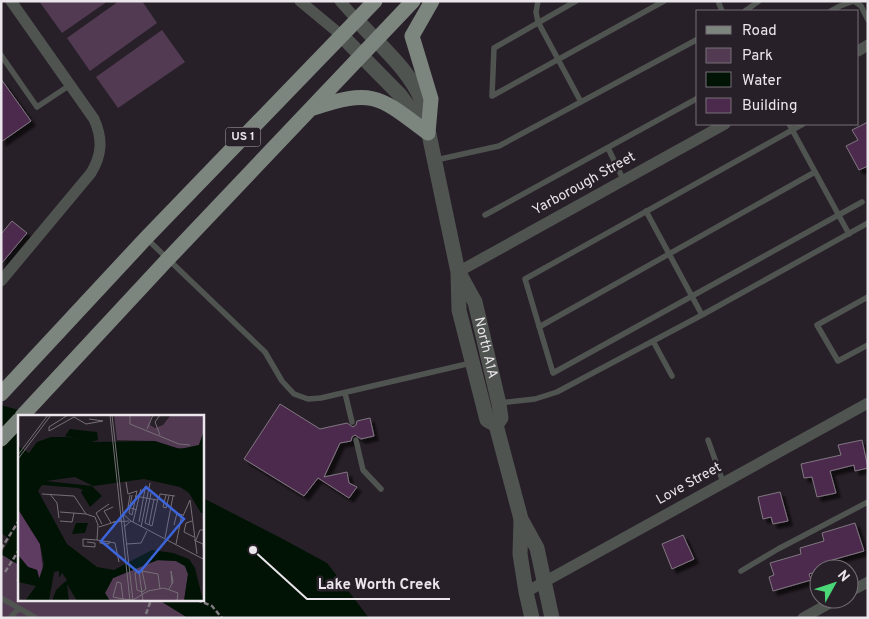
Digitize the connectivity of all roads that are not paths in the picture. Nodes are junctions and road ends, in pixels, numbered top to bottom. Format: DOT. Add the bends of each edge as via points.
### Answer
graph roads {
  1 [pos="11,1"];
  2 [pos="300,1"];
  3 [pos="340,1"];
  4 [pos="375,1"];
  5 [pos="413,1"];
  6 [pos="432,1"];
  7 [pos="538,1"];
  8 [pos="576,1"];
  9 [pos="664,1"];
  10 [pos="759,1"];
  11 [pos="746,10"];
  12 [pos="833,10"];
  13 [pos="357,20"];
  14 [pos="868,20"];
  15 [pos="538,22"];
  16 [pos="341,35"];
  17 [pos="696,40"];
  18 [pos="376,41"];
  19 [pos="1,56"];
  20 [pos="361,56"];
  21 [pos="558,59"];
  22 [pos="70,85"];
  23 [pos="696,99"];
  24 [pos="581,102"];
  25 [pos="311,110"];
  26 [pos="723,125"];
  27 [pos="789,125"];
  28 [pos="801,125"];
  29 [pos="792,130"];
  30 [pos="428,133"];
  31 [pos="608,148"];
  32 [pos="434,161"];
  33 [pos="815,172"];
  34 [pos="623,179"];
  35 [pos="862,202"];
  36 [pos="646,211"];
  37 [pos="484,215"];
  38 [pos="839,215"];
  39 [pos="868,223"];
  40 [pos="849,234"];
  41 [pos="146,238"];
  42 [pos="669,254"];
  43 [pos="167,260"];
  44 [pos="458,272"];
  45 [pos="1,281"];
  46 [pos="691,296"];
  47 [pos="868,297"];
  48 [pos="702,315"];
  49 [pos="539,327"];
  50 [pos="653,341"];
  51 [pos="868,345"];
  52 [pos="472,363"];
  53 [pos="672,376"];
  54 [pos="5,391"];
  55 [pos="344,393"];
  56 [pos="868,403"];
  57 [pos="499,404"];
  58 [pos="23,415"];
  59 [pos="18,421"];
  60 [pos="352,422"];
  61 [pos="496,425"];
  62 [pos="1,439"];
  63 [pos="356,440"];
  64 [pos="708,440"];
  65 [pos="723,482"];
  66 [pos="381,489"];
  67 [pos="868,502"];
  68 [pos="521,519"];
  69 [pos="741,571"];
  70 [pos="545,581"];
  71 [pos="526,592"];
  72 [pos="1,598"];
  73 [pos="19,608"];
  74 [pos="819,609"];
  75 [pos="10,618"];
  76 [pos="36,618"];
  77 [pos="532,618"];
  78 [pos="552,618"];
  79 [pos="803,618"];
  1 -- 22 [label="street"];
  2 -- 16 [label="street"];
  3 -- 13 [label="street"];
  4 -- 13 [label="main road, US 1"];
  5 -- 18 [label="main road, US 1"];
  6 -- 30 [label="main road" via="412,36 431,99"];
  7 -- 15 [label="lane"];
  8 -- 15 [label="lane"];
  9 -- 21 [label="lane"];
  10 -- 11 [label="lane"];
  12 -- 14 [label="lane" via="854,1 861,6"];
  13 -- 16 [label="main road, US 1"];
  13 -- 18 [label="street, North A1A"];
  15 -- 21 [label="lane"];
  15 -- 21 [label="lane" via="494,48 492,96"];
  16 -- 20 [label="street, North A1A"];
  16 -- 41 [label="main road, US 1"];
  17 -- 24 [label="lane"];
  18 -- 20 [label="main road, US 1"];
  18 -- 30 [label="street, North A1A" via="415,85 422,101"];
  19 -- 22 [label="lane" via="37,107"];
  20 -- 25 [label="main road, US 1"];
  20 -- 30 [label="street, North A1A" via="400,95"];
  21 -- 24 [label="lane"];
  22 -- 45 [label="street" via="99,130 100,153 91,173"];
  23 -- 31 [label="lane"];
  24 -- 32 [label="lane" via="499,146"];
  25 -- 30 [label="main road" via="346,98 373,97 394,107"];
  25 -- 43 [label="main road, US 1"];
  26 -- 34 [label="street, Yarborough Street"];
  27 -- 29 [label="lane"];
  28 -- 29 [label="lane"];
  29 -- 33 [label="lane"];
  29 -- 36 [label="lane"];
  30 -- 32 [label="street, North A1A"];
  31 -- 34 [label="lane"];
  31 -- 37 [label="lane"];
  32 -- 44 [label="street, North A1A"];
  33 -- 38 [label="lane"];
  33 -- 42 [label="lane"];
  34 -- 44 [label="street, Yarborough Street"];
  35 -- 38 [label="lane"];
  36 -- 42 [label="lane"];
  36 -- 49 [label="lane" via="525,279"];
  38 -- 40 [label="lane"];
  38 -- 46 [label="lane"];
  39 -- 40 [label="lane"];
  40 -- 48 [label="lane"];
  41 -- 43 [label="lane"];
  41 -- 54 [label="main road, US 1"];
  42 -- 46 [label="lane"];
  42 -- 49 [label="lane"];
  43 -- 55 [label="lane" via="265,352 294,394 308,399"];
  43 -- 58 [label="main road, US 1"];
  44 -- 52 [label="street, North A1A" via="459,310"];
  44 -- 57 [label="street, North A1A" via="475,302"];
  46 -- 48 [label="lane"];
  46 -- 49 [label="lane" via="553,373"];
  47 -- 51 [label="lane" via="817,325 838,361"];
  48 -- 50 [label="lane"];
  50 -- 53 [label="lane"];
  50 -- 57 [label="lane" via="557,392"];
  52 -- 55 [label="lane"];
  52 -- 61 [label="street, North A1A" via="487,420"];
  55 -- 60 [label="lane"];
  56 -- 65 [label="street, Love Street"];
  57 -- 61 [label="street, North A1A" via="501,418"];
  59 -- 62 [label="main road"];
  61 -- 68 [label="street, North A1A"];
  63 -- 66 [label="lane" via="363,470"];
  64 -- 65 [label="lane"];
  65 -- 70 [label="street, Love Street"];
  67 -- 69 [label="lane"];
  68 -- 70 [label="street, North A1A" via="537,548"];
  68 -- 71 [label="street, North A1A" via="520,554"];
  70 -- 71 [label="street, Love Street"];
  70 -- 78 [label="street, North A1A"];
  71 -- 77 [label="street, North A1A"];
  72 -- 73 [label="lane"];
  73 -- 75 [label="lane"];
  73 -- 76 [label="lane"];
  74 -- 79 [label="street"];
}
